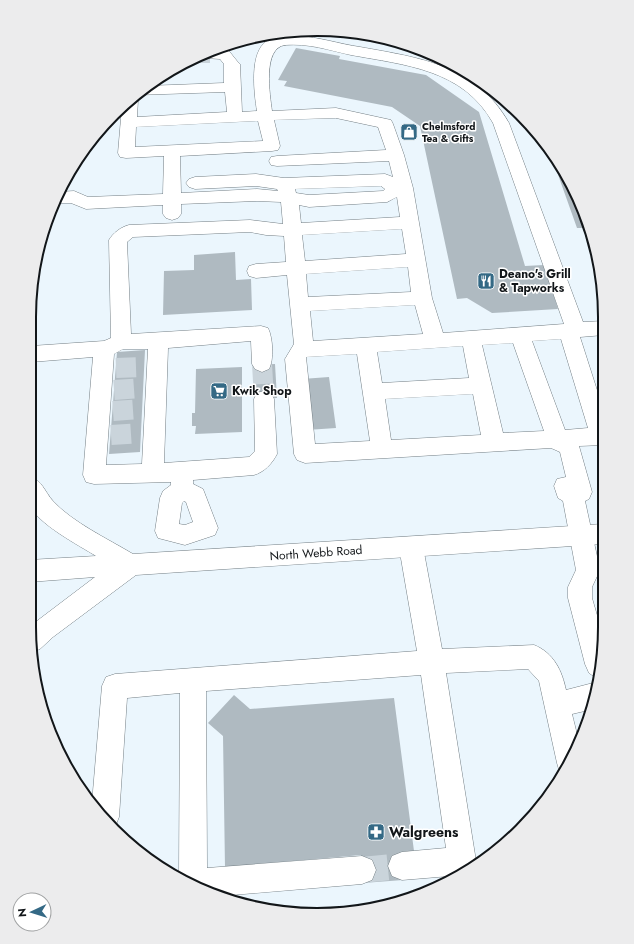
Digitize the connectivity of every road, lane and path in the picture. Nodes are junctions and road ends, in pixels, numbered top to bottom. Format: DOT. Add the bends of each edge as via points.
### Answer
graph roads {
  1 [pos="218,54"];
  2 [pos="232,87"];
  3 [pos="151,90"];
  4 [pos="129,108"];
  5 [pos="265,116"];
  6 [pos="235,117"];
  7 [pos="128,122"];
  8 [pos="172,151"];
  9 [pos="274,153"];
  10 [pos="396,155"];
  11 [pos="400,189"];
  12 [pos="286,191"];
  13 [pos="172,192"];
  14 [pos="62,198"];
  15 [pos="409,222"];
  16 [pos="173,229"];
  17 [pos="292,230"];
  18 [pos="415,260"];
  19 [pos="296,268"];
  20 [pos="256,271"];
  21 [pos="422,298"];
  22 [pos="300,305"];
  23 [pos="598,328"];
  24 [pos="572,330"];
  25 [pos="520,334"];
  26 [pos="471,338"];
  27 [pos="435,340"];
  28 [pos="158,341"];
  29 [pos="366,345"];
  30 [pos="304,349"];
  31 [pos="36,354"];
  32 [pos="111,357"];
  33 [pos="262,364"];
  34 [pos="481,385"];
  35 [pos="373,392"];
  36 [pos="264,399"];
  37 [pos="598,419"];
  38 [pos="598,436"];
  39 [pos="558,440"];
  40 [pos="494,443"];
  41 [pos="382,450"];
  42 [pos="153,473"];
  43 [pos="182,480"];
  44 [pos="36,495"];
  45 [pos="593,535"];
  46 [pos="411,547"];
  47 [pos="182,562"];
  48 [pos="132,565"];
  49 [pos="36,571"];
  50 [pos="596,576"];
  51 [pos="36,636"];
  52 [pos="596,658"];
  53 [pos="432,662"];
  54 [pos="193,681"];
  55 [pos="589,697"];
  56 [pos="557,705"];
  57 [pos="568,753"];
  58 [pos="106,812"];
  59 [pos="402,866"];
  60 [pos="362,870"];
  61 [pos="192,878"];
  62 [pos="201,883"];
  1 -- 2 [label="main road" via="224,54 232,64"];
  2 -- 3 [label="main road"];
  2 -- 6 [label="main road"];
  4 -- 7 [label="main road"];
  5 -- 6 [label="main road"];
  5 -- 9 [label="main road"];
  5 -- 10 [label="main road" via="336,113 385,124"];
  5 -- 24 [label="main road" via="262,100 263,57 271,45 277,42 299,40 322,44 427,65 455,76 486,100 496,112"];
  6 -- 7 [label="main road"];
  7 -- 8 [label="main road" via="126,153"];
  8 -- 9 [label="main road"];
  8 -- 13 [label="main road"];
  9 -- 10 [label="main road"];
  9 -- 12 [label="main road"];
  10 -- 11 [label="main road"];
  11 -- 12 [label="main road" via="387,196 309,201"];
  11 -- 15 [label="main road"];
  12 -- 13 [label="main road" via="257,195"];
  12 -- 17 [label="main road"];
  13 -- 14 [label="main road" via="86,203 74,198"];
  13 -- 16 [label="main road"];
  15 -- 17 [label="main road"];
  15 -- 18 [label="main road"];
  16 -- 17 [label="main road" via="250,226"];
  16 -- 32 [label="main road" via="129,231 118,240"];
  17 -- 19 [label="main road"];
  18 -- 19 [label="main road"];
  18 -- 21 [label="main road"];
  19 -- 20 [label="main road"];
  19 -- 22 [label="main road"];
  21 -- 22 [label="main road"];
  21 -- 27 [label="main road"];
  22 -- 30 [label="main road"];
  23 -- 24 [label="main road"];
  24 -- 25 [label="main road"];
  24 -- 37 [label="main road"];
  25 -- 26 [label="main road"];
  25 -- 39 [label="main road"];
  26 -- 27 [label="main road"];
  26 -- 34 [label="main road"];
  27 -- 29 [label="main road"];
  28 -- 32 [label="main road"];
  28 -- 33 [label="main road" via="261,333"];
  28 -- 42 [label="main road" via="150,366 148,409"];
  29 -- 30 [label="main road"];
  29 -- 35 [label="main road"];
  30 -- 41 [label="main road" via="299,350 295,359 305,454"];
  31 -- 32 [label="main road"];
  32 -- 42 [label="main road" via="104,435 94,475"];
  34 -- 35 [label="main road"];
  34 -- 40 [label="main road"];
  35 -- 41 [label="main road"];
  36 -- 43 [label="main road" via="266,454 254,466"];
  38 -- 39 [label="main road"];
  39 -- 40 [label="main road"];
  39 -- 45 [label="main road" via="569,447 581,492 573,496"];
  40 -- 41 [label="main road"];
  42 -- 43 [label="main road"];
  43 -- 47 [label="main road" via="171,498 166,531 185,535"];
  44 -- 48 [label="main road" via="58,520"];
  45 -- 46 [label="main road, North Webb Road"];
  45 -- 50 [label="main road"];
  46 -- 47 [label="main road, North Webb Road"];
  46 -- 53 [label="main road"];
  47 -- 48 [label="main road, North Webb Road"];
  48 -- 49 [label="main road, North Webb Road"];
  48 -- 51 [label="main road"];
  50 -- 52 [label="main road" via="580,587 580,598"];
  53 -- 54 [label="main road"];
  53 -- 56 [label="main road" via="534,657 550,675"];
  53 -- 59 [label="main road" via="462,861"];
  54 -- 58 [label="main road" via="115,686"];
  54 -- 61 [label="main road"];
  55 -- 56 [label="main road"];
  56 -- 57 [label="main road"];
  60 -- 62 [label="main road"];
}
